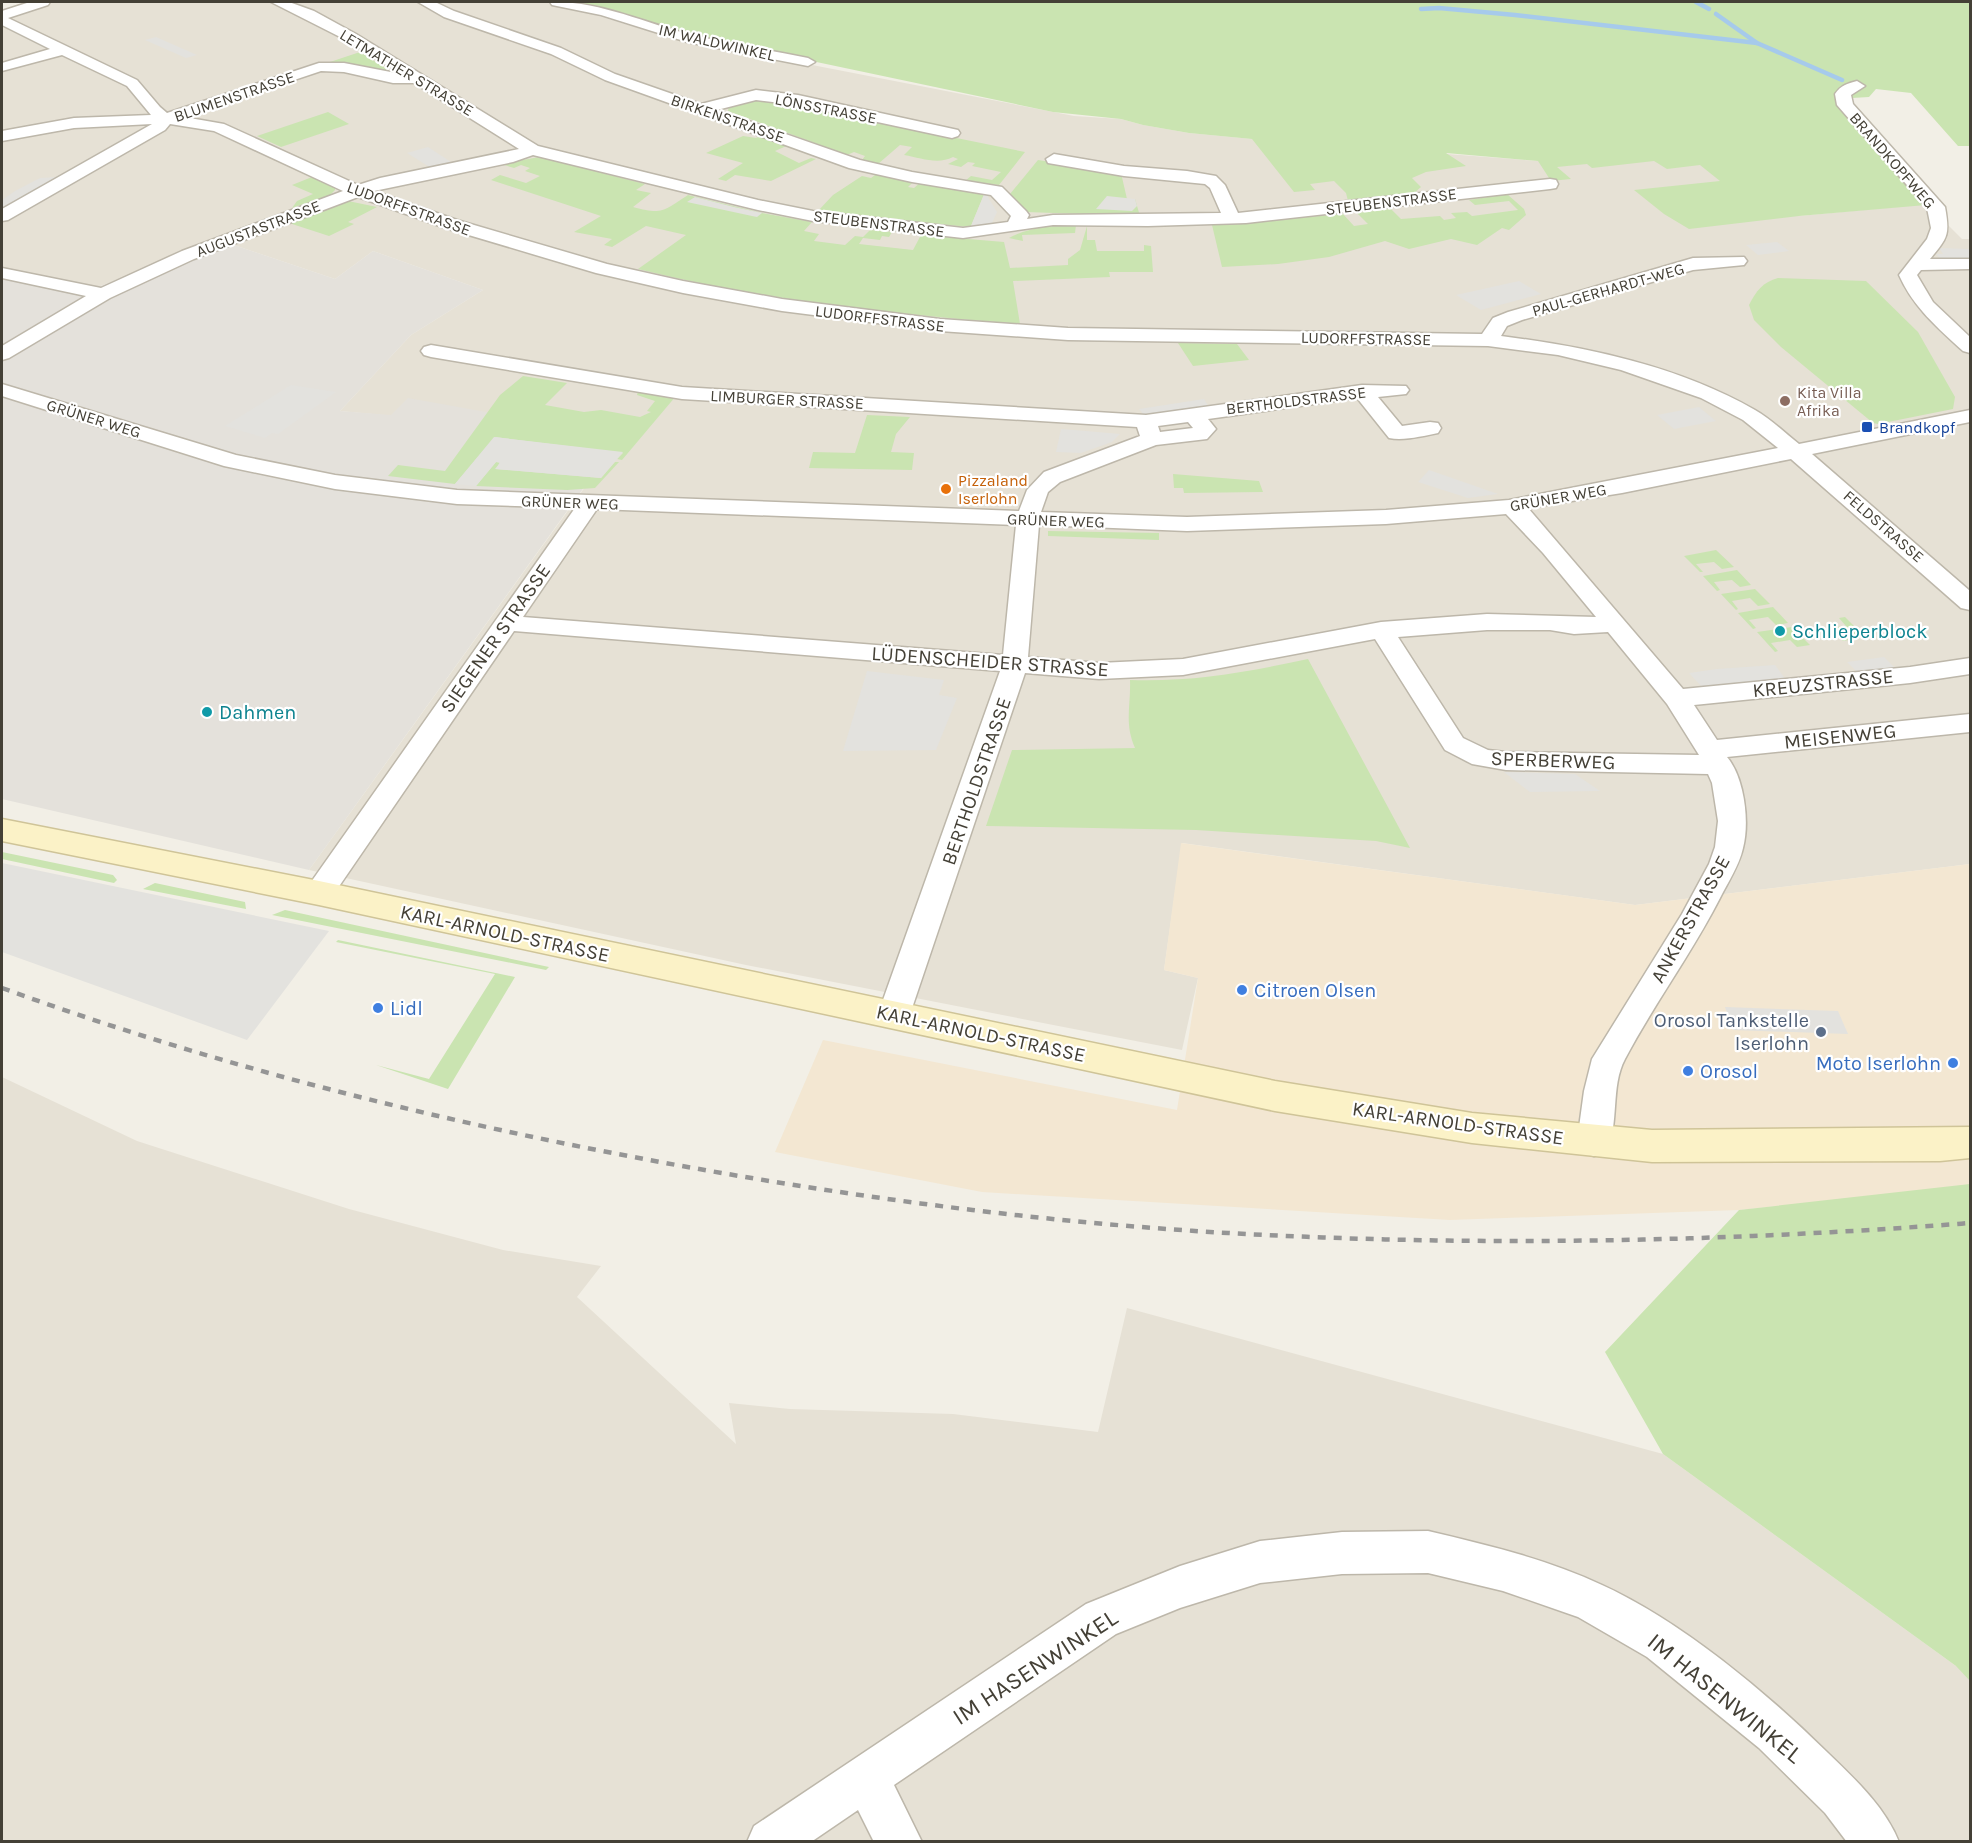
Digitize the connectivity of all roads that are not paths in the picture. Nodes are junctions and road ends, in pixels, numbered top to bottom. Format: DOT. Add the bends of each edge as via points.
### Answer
graph roads {
  1 [pos="43,2"];
  2 [pos="278,2"];
  3 [pos="425,2"];
  4 [pos="557,2"];
  5 [pos="2,15"];
  6 [pos="2,20"];
  7 [pos="63,50"];
  8 [pos="808,62"];
  9 [pos="2,67"];
  10 [pos="418,78"];
  11 [pos="1857,86"];
  12 [pos="701,109"];
  13 [pos="166,119"];
  14 [pos="952,133"];
  15 [pos="2,136"];
  16 [pos="532,150"];
  17 [pos="1054,159"];
  18 [pos="1550,183"];
  19 [pos="357,191"];
  20 [pos="2,216"];
  21 [pos="1232,219"];
  22 [pos="1015,226"];
  23 [pos="1738,261"];
  24 [pos="1971,264"];
  25 [pos="1916,265"];
  26 [pos="2,273"];
  27 [pos="103,294"];
  28 [pos="1488,340"];
  29 [pos="1971,347"];
  30 [pos="431,351"];
  31 [pos="2,354"];
  32 [pos="2,390"];
  33 [pos="1399,390"];
  34 [pos="1362,391"];
  35 [pos="1971,416"];
  36 [pos="1430,428"];
  37 [pos="1149,430"];
  38 [pos="1795,451"];
  39 [pos="590,503"];
  40 [pos="1511,507"];
  41 [pos="1028,519"];
  42 [pos="1971,603"];
  43 [pos="505,623"];
  44 [pos="1615,624"];
  45 [pos="1381,630"];
  46 [pos="1015,663"];
  47 [pos="1971,666"];
  48 [pos="1676,698"];
  49 [pos="1971,723"];
  50 [pos="1715,758"];
  51 [pos="2,830"];
  52 [pos="319,893"];
  53 [pos="894,1014"];
  54 [pos="1594,1142"];
  55 [pos="1971,1143"];
  56 [pos="866,1778"];
  57 [pos="770,1842"];
  58 [pos="900,1842"];
  59 [pos="1876,1842"];
  1 -- 5 [label="street"];
  2 -- 10 [label="street, LETMATHER STRASSE" via="313,16"];
  3 -- 12 [label="street, BIRKENSTRASSE"];
  4 -- 8 [label="street, IM WALDWINKEL" via="687,38"];
  6 -- 7 [label="street"];
  7 -- 9 [label="street"];
  7 -- 13 [label="street" via="132,83"];
  10 -- 13 [label="street, BLUMENSTRASSE" via="394,80 332,65 319,67"];
  10 -- 16 [label="street, LETMATHER STRASSE"];
  11 -- 25 [label="street, BRANDKOPFWEG" via="1843,93 1845,105 1936,207 1943,244"];
  12 -- 14 [label="street, LÖNSSTRASSE" via="756,95 798,100"];
  12 -- 22 [label="street, BIRKENSTRASSE" via="855,164 996,190 1020,215"];
  13 -- 15 [label="street" via="74,123"];
  13 -- 19 [label="street, LUDORFFSTRASSE" via="218,127"];
  13 -- 20 [label="street, BLUMENSTRASSE" via="159,127"];
  16 -- 19 [label="street, AUGUSTASTRASSE"];
  16 -- 22 [label="street, STEUBENSTRASSE" via="813,216 963,233"];
  17 -- 21 [label="street" via="1210,180 1217,184"];
  18 -- 21 [label="street, STEUBENSTRASSE"];
  19 -- 27 [label="street, AUGUSTASTRASSE" via="188,255"];
  19 -- 28 [label="street, LUDORFFSTRASSE" via="472,231 603,269 745,299 879,319 1068,334"];
  21 -- 22 [label="street, STEUBENSTRASSE" via="1053,220"];
  23 -- 28 [label="street, PAUL-GERHARDT-WEG" via="1693,264 1515,316 1500,322"];
  24 -- 25 [label="street"];
  25 -- 29 [label="street" via="1908,275 1914,293"];
  26 -- 27 [label="street"];
  27 -- 31 [label="street, AUGUSTASTRASSE"];
  28 -- 38 [label="street, LUDORFFSTRASSE" via="1568,351 1671,379 1730,404"];
  30 -- 37 [label="street, LIMBURGER STRASSE" via="682,393"];
  32 -- 39 [label="street, GRÜNER WEG" via="232,461 300,476 457,497"];
  33 -- 34 [label="street, BERTHOLDSTRASSE"];
  34 -- 36 [label="street" via="1397,433"];
  34 -- 37 [label="street, BERTHOLDSTRASSE" via="1193,415"];
  35 -- 38 [label="street, GRÜNER WEG"];
  37 -- 41 [label="street, BERTHOLDSTRASSE" via="1039,486"];
  38 -- 40 [label="street, GRÜNER WEG"];
  38 -- 42 [label="street, FELDSTRASSE"];
  39 -- 41 [label="street, GRÜNER WEG"];
  39 -- 43 [label="street, SIEGENER STRASSE"];
  40 -- 41 [label="street, GRÜNER WEG" via="1254,523"];
  40 -- 44 [label="street, ANKERSTRASSE"];
  41 -- 46 [label="street, BERTHOLDSTRASSE"];
  43 -- 46 [label="street, LÜDENSCHEIDER STRASSE"];
  43 -- 52 [label="street, SIEGENER STRASSE"];
  44 -- 45 [label="street, LÜDENSCHEIDER STRASSE" via="1487,622"];
  44 -- 48 [label="street, ANKERSTRASSE"];
  45 -- 46 [label="street, LÜDENSCHEIDER STRASSE" via="1183,667 1099,671"];
  45 -- 50 [label="street, SPERBERWEG" via="1454,744 1482,758"];
  46 -- 53 [label="street, BERTHOLDSTRASSE"];
  47 -- 48 [label="street, KREUZSTRASSE"];
  48 -- 50 [label="street, ANKERSTRASSE"];
  49 -- 50 [label="street, MEISENWEG"];
  50 -- 54 [label="street, ANKERSTRASSE" via="1726,783 1731,811 1729,847 1694,921 1608,1059"];
  51 -- 52 [label="main road, KARL-ARNOLD-STRASSE"];
  52 -- 53 [label="main road, KARL-ARNOLD-STRASSE"];
  53 -- 54 [label="main road, KARL-ARNOLD-STRASSE" via="1275,1096 1472,1128"];
  54 -- 55 [label="main road, KARL-ARNOLD-STRASSE" via="1652,1146"];
  56 -- 57 [label="street, IM HASENWINKEL"];
  56 -- 58 [label="street"];
  56 -- 59 [label="street, IM HASENWINKEL" via="1101,1619 1180,1587 1260,1562 1342,1553 1428,1552 1503,1570 1588,1600 1662,1642 1775,1732 1841,1797"];
}
